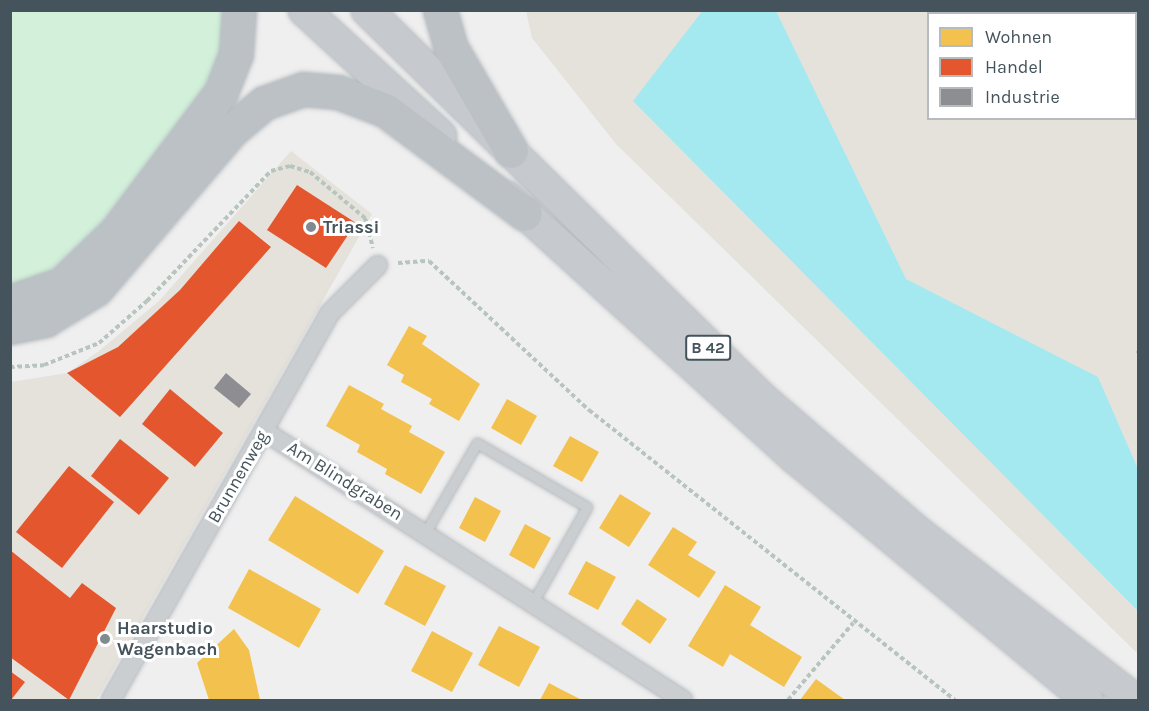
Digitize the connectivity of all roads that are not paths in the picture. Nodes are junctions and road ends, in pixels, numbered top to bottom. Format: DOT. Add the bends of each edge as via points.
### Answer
graph roads {
  1 [pos="239,10"];
  2 [pos="304,10"];
  3 [pos="367,10"];
  4 [pos="440,10"];
  5 [pos="511,151"];
  6 [pos="525,214"];
  7 [pos="378,264"];
  8 [pos="10,302"];
  9 [pos="10,327"];
  10 [pos="264,431"];
  11 [pos="426,531"];
  12 [pos="533,602"];
  13 [pos="111,700"];
  14 [pos="683,700"];
  15 [pos="1088,700"];
  16 [pos="1135,700"];
  1 -- 8 [label="highway" via="236,54 221,93 116,232 62,284"];
  2 -- 6 [label="main road, B 42"];
  3 -- 5 [label="main road, B 42"];
  4 -- 5 [label="highway" via="451,48"];
  5 -- 16 [label="main road, B 42" via="653,296 832,460 1045,635"];
  6 -- 9 [label="highway" via="385,110 338,92 303,89 264,103 232,130 96,289 45,320"];
  6 -- 15 [label="main road, B 42" via="795,459"];
  7 -- 10 [label="street, Brunnenweg" via="329,314"];
  10 -- 11 [label="street, Am Blindgraben"];
  10 -- 13 [label="street, Brunnenweg"];
  11 -- 12 [label="street, Am Blindgraben"];
  11 -- 12 [label="lane" via="477,443 587,507"];
  12 -- 14 [label="street, Am Blindgraben"];
}
